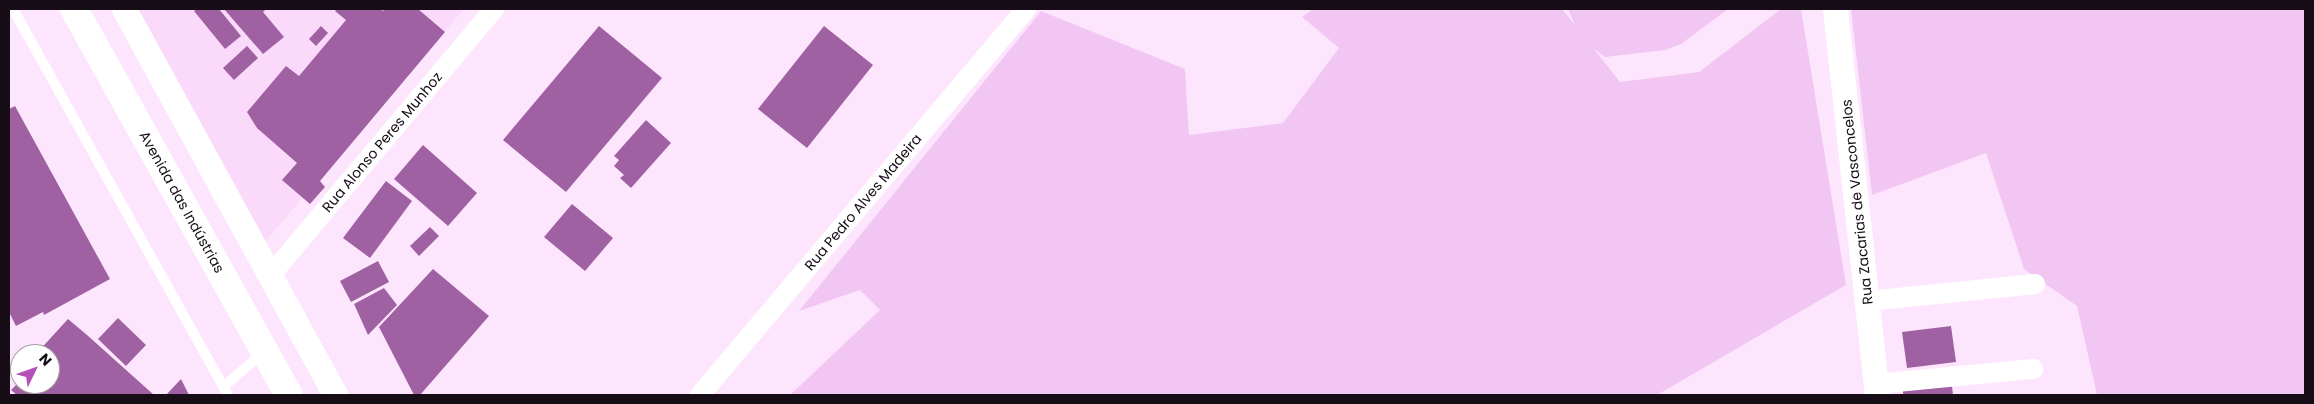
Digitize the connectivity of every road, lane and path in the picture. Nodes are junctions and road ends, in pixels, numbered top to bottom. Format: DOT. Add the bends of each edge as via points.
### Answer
graph roads {
  1 [pos="13,9"];
  2 [pos="74,9"];
  3 [pos="124,9"];
  4 [pos="494,9"];
  5 [pos="1026,9"];
  6 [pos="1835,9"];
  7 [pos="270,276"];
  8 [pos="2035,284"];
  9 [pos="1868,301"];
  10 [pos="264,351"];
  11 [pos="2033,369"];
  12 [pos="1877,389"];
  13 [pos="226,391"];
  14 [pos="289,395"];
  15 [pos="335,395"];
  16 [pos="700,395"];
  1 -- 13 [label="lane"];
  2 -- 10 [label="main road, Avenida das Indústrias"];
  3 -- 7 [label="street"];
  4 -- 7 [label="street, Rua Alonso Peres Munhoz"];
  5 -- 16 [label="street, Rua Pedro Alves Madeira"];
  6 -- 9 [label="street, Rua Zacarias de Vasconcelos"];
  7 -- 15 [label="street"];
  8 -- 9 [label="street"];
  9 -- 12 [label="street, Rua Zacarias de Vasconcelos"];
  10 -- 13 [label="lane"];
  10 -- 14 [label="main road, Avenida das Indústrias"];
  11 -- 12 [label="street"];
}
